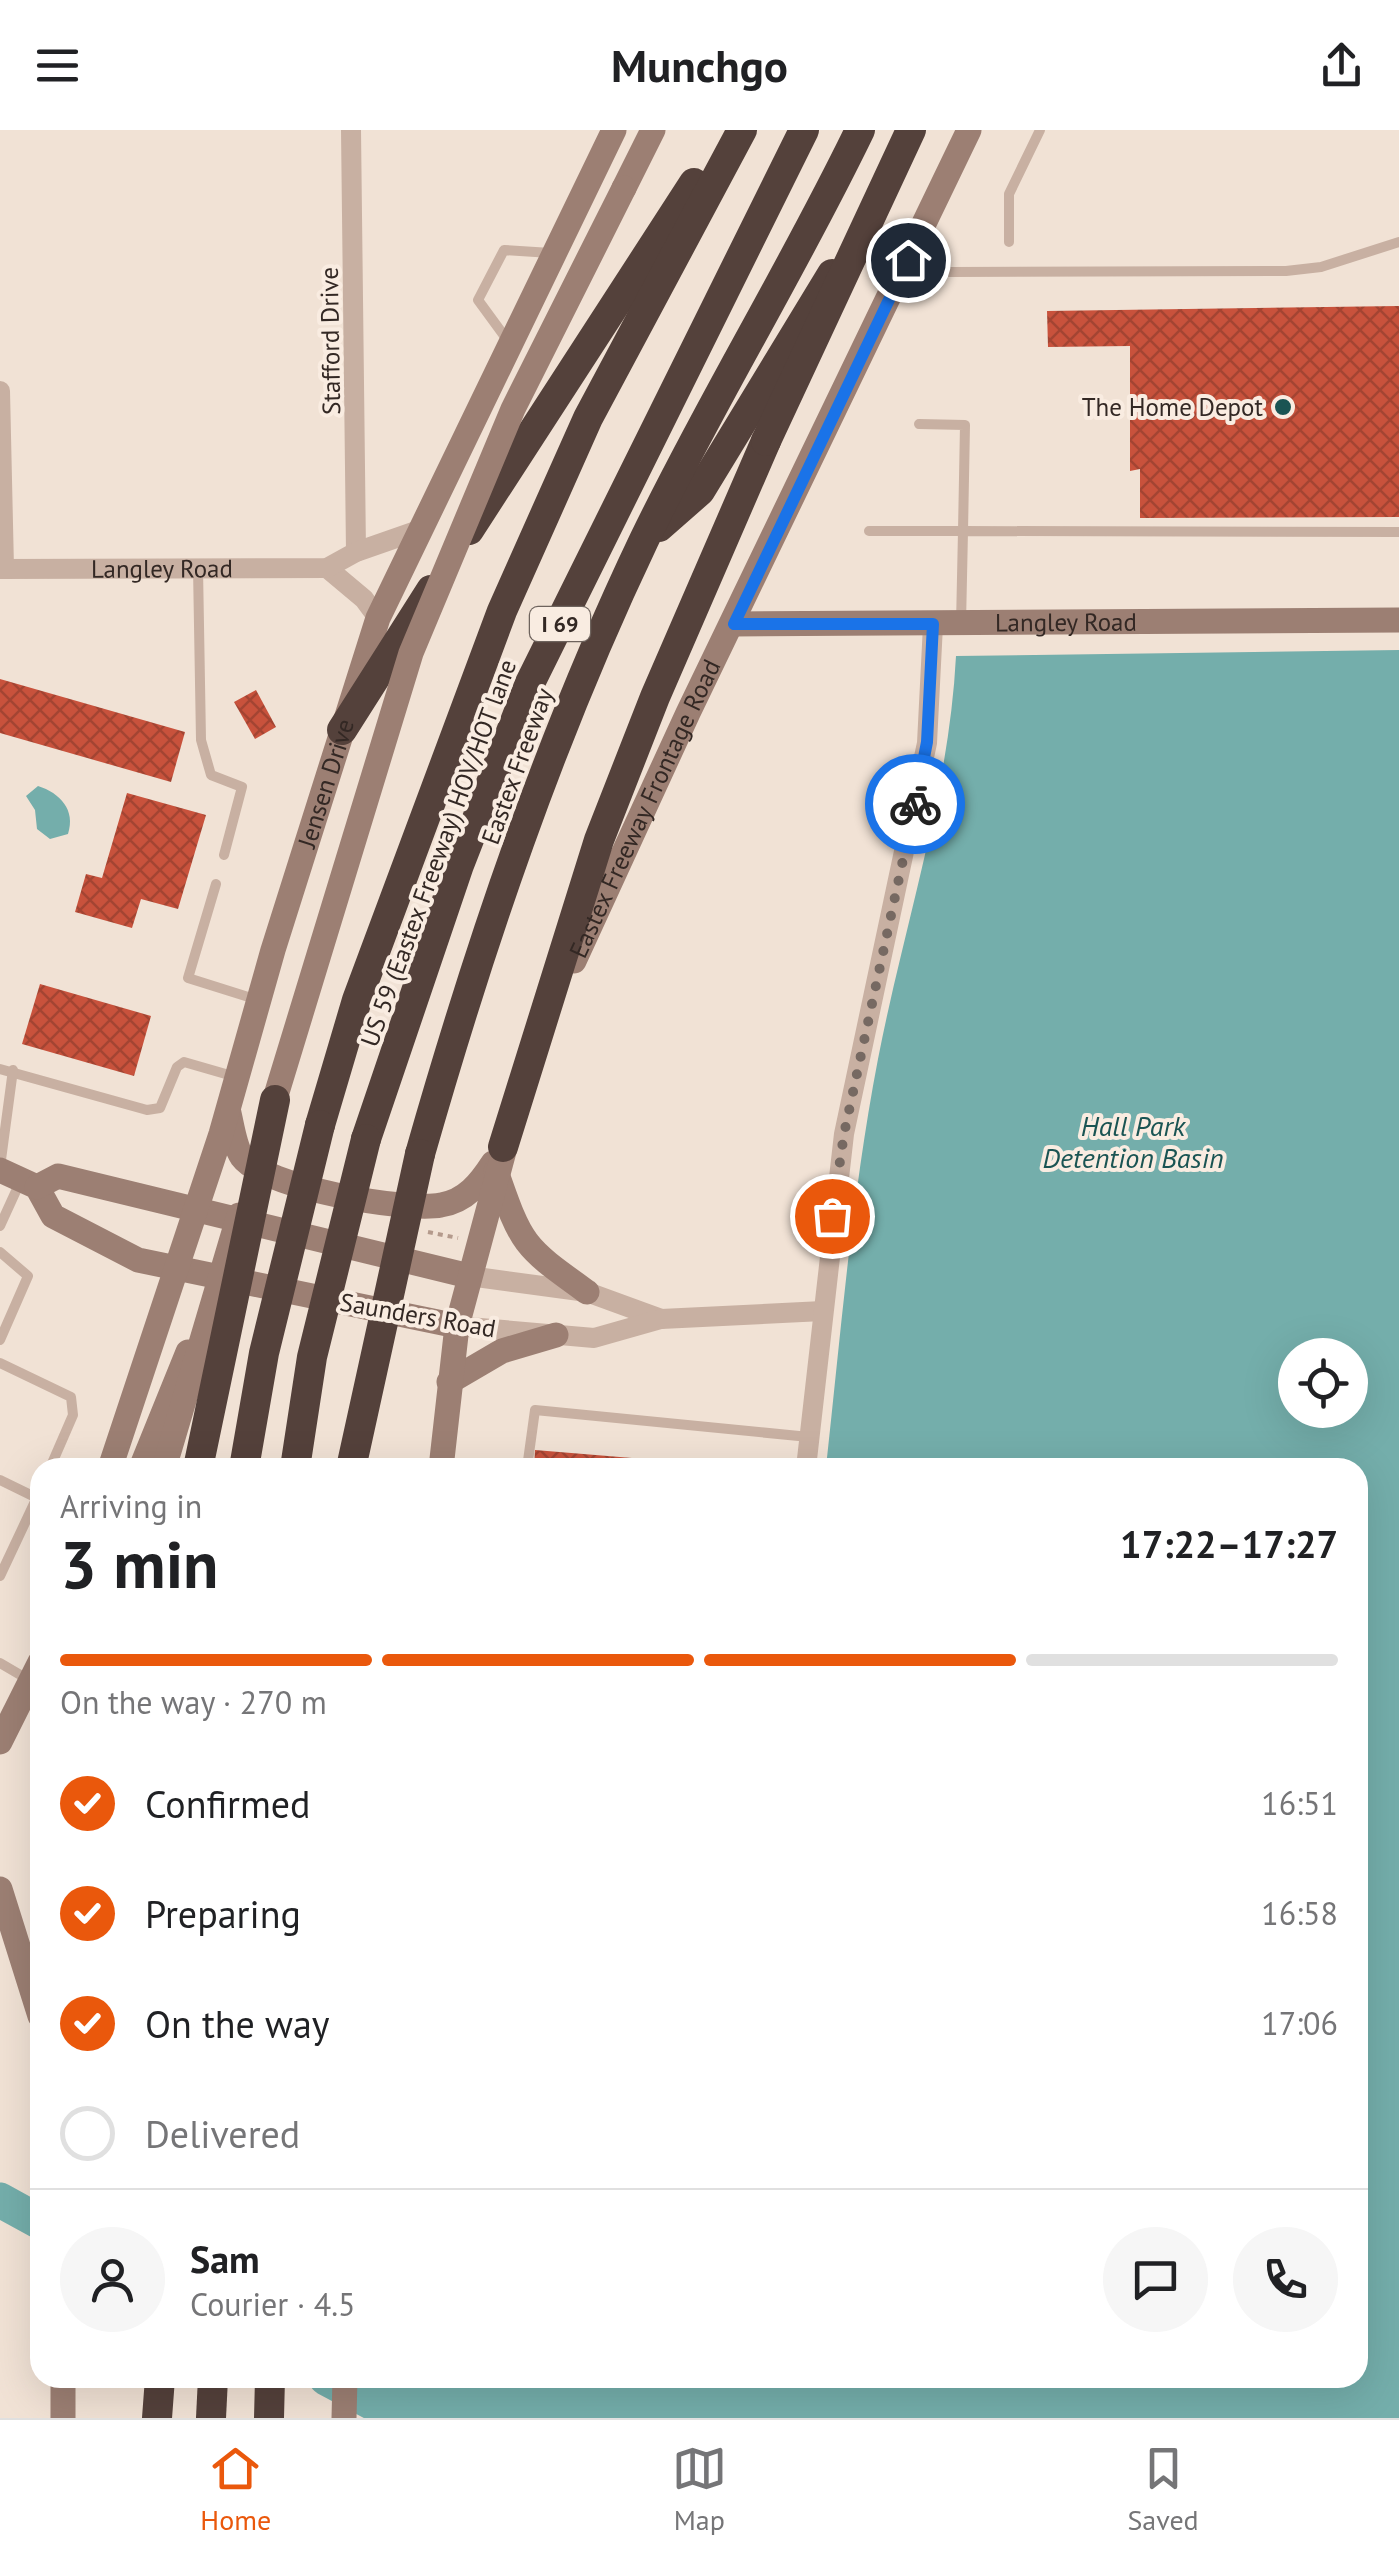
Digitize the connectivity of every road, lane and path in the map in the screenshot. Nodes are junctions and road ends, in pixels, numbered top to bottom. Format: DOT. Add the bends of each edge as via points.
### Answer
graph roads {
  1 [pos="351,130"];
  2 [pos="614,130"];
  3 [pos="653,130"];
  4 [pos="728,130"];
  5 [pos="742,130"];
  6 [pos="804,130"];
  7 [pos="860,130"];
  8 [pos="911,130"];
  9 [pos="922,130"];
  10 [pos="969,130"];
  11 [pos="1040,130"];
  12 [pos="1010,242"];
  13 [pos="1399,242"];
  14 [pos="552,253"];
  15 [pos="908,260"];
  16 [pos="508,341"];
  17 [pos="0,391"];
  18 [pos="920,424"];
  19 [pos="419,530"];
  20 [pos="870,531"];
  21 [pos="963,531"];
  22 [pos="1399,532"];
  23 [pos="645,539"];
  24 [pos="356,552"];
  25 [pos="2,568"];
  26 [pos="198,568"];
  27 [pos="327,568"];
  28 [pos="378,618"];
  29 [pos="1399,620"];
  30 [pos="734,624"];
  31 [pos="933,624"];
  32 [pos="961,624"];
  33 [pos="342,730"];
  34 [pos="224,855"];
  35 [pos="216,884"];
  36 [pos="258,1000"];
  37 [pos="0,1069"];
  38 [pos="13,1070"];
  39 [pos="237,1078"];
  40 [pos="275,1100"];
  41 [pos="228,1108"];
  42 [pos="500,1157"];
  43 [pos="15,1176"];
  44 [pos="196,1208"];
  45 [pos="0,1226"];
  46 [pos="0,1252"];
  47 [pos="176,1270"];
  48 [pos="469,1276"];
  49 [pos="226,1278"];
  50 [pos="586,1292"];
  51 [pos="823,1311"];
  52 [pos="661,1319"];
  53 [pos="457,1326"];
  54 [pos="556,1335"];
  55 [pos="0,1340"];
  56 [pos="0,1363"];
  57 [pos="449,1382"];
  58 [pos="809,1436"];
  59 [pos="54,1458"];
  60 [pos="113,1458"];
  61 [pos="145,1458"];
  62 [pos="167,1458"];
  63 [pos="200,1458"];
  64 [pos="246,1458"];
  65 [pos="297,1458"];
  66 [pos="353,1458"];
  67 [pos="442,1458"];
  68 [pos="529,1458"];
  69 [pos="807,1458"];
  70 [pos="0,1480"];
  71 [pos="30,1492"];
  72 [pos="30,1514"];
  73 [pos="0,1576"];
  74 [pos="0,1663"];
  75 [pos="30,1671"];
  76 [pos="30,1682"];
  77 [pos="0,1742"];
  78 [pos="2,1900"];
  79 [pos="30,1985"];
  80 [pos="63,2388"];
  81 [pos="146,2388"];
  82 [pos="160,2388"];
  83 [pos="213,2388"];
  84 [pos="270,2388"];
  85 [pos="345,2388"];
  86 [pos="63,2418"];
  87 [pos="148,2418"];
  88 [pos="158,2418"];
  89 [pos="212,2418"];
  90 [pos="269,2418"];
  91 [pos="344,2418"];
  1 -- 24 [label="street, Stafford Drive"];
  2 -- 14 [label="main road, Jensen Drive"];
  3 -- 40 [label="main road, bridge" via="512,410 410,654"];
  4 -- 33 [label="highway"];
  5 -- 64 [label="highway, I 69, bridge" via="588,418 502,611 357,1000 264,1353"];
  6 -- 65 [label="highway, US 59 (Eastex Freeway) HOV/HOT lane / I 69, bridge" via="530,682 460,865 366,1139 312,1357"];
  7 -- 23 [label="highway, Eastex Freeway / I 69"];
  8 -- 42 [label="highway, bridge" via="654,697 599,840"];
  9 -- 23 [label="highway" via="700,491"];
  10 -- 15 [label="main road, Eastex Freeway Frontage Road"];
  11 -- 12 [label="lane" via="1009,194"];
  13 -- 15 [label="lane" via="1286,271 950,272"];
  14 -- 16 [label="main road, Jensen Drive"];
  14 -- 16 [label="lane" via="504,250 478,300"];
  15 -- 30 [label="main road, Eastex Freeway Frontage Road"];
  16 -- 19 [label="main road, Jensen Drive"];
  17 -- 25 [label="street"];
  18 -- 21 [label="lane" via="965,426"];
  19 -- 24 [label="street, Langley Road"];
  19 -- 28 [label="main road, Jensen Drive"];
  20 -- 21 [label="lane"];
  21 -- 22 [label="lane"];
  21 -- 32 [label="lane"];
  23 -- 66 [label="highway, Eastex Freeway / I 69, bridge" via="558,737 460,1015 420,1154"];
  24 -- 27 [label="street, Langley Road"];
  25 -- 26 [label="street, Langley Road"];
  26 -- 27 [label="street, Langley Road"];
  26 -- 34 [label="lane" via="201,740 210,775 242,787"];
  27 -- 28 [label="street"];
  28 -- 33 [label="main road, Jensen Drive"];
  29 -- 32 [label="main road, Langley Road"];
  30 -- 31 [label="main road, Langley Road"];
  30 -- 42 [label="main road, Eastex Freeway Frontage Road" via="586,931"];
  31 -- 32 [label="main road, Langley Road"];
  31 -- 51 [label="street" via="927,742 844,1134"];
  33 -- 36 [label="main road, Jensen Drive"];
  35 -- 36 [label="lane" via="188,978"];
  36 -- 39 [label="main road, Jensen Drive"];
  37 -- 38 [label="lane"];
  38 -- 39 [label="lane" via="146,1110 166,1102 184,1062"];
  38 -- 43 [label="lane"];
  39 -- 41 [label="main road, Jensen Drive"];
  40 -- 62 [label="main road, bridge"];
  40 -- 63 [label="highway, bridge"];
  41 -- 42 [label="main road" via="241,1156 260,1174 307,1188 439,1206 462,1199"];
  41 -- 44 [label="main road, Jensen Drive"];
  42 -- 48 [label="main road, Eastex Freeway Frontage Road"];
  42 -- 50 [label="main road" via="518,1236"];
  43 -- 44 [label="main road, Saunders Road" via="58,1176"];
  43 -- 45 [label="lane"];
  43 -- 47 [label="main road, Saunders Road" via="54,1216 138,1260"];
  44 -- 47 [label="main road, Jensen Drive"];
  44 -- 48 [label="main road, Saunders Road"];
  46 -- 55 [label="lane" via="28,1276"];
  47 -- 49 [label="main road, Saunders Road"];
  47 -- 60 [label="main road, Jensen Drive"];
  48 -- 50 [label="street, Saunders Road"];
  48 -- 53 [label="main road, Eastex Freeway Frontage Road"];
  49 -- 53 [label="main road, Saunders Road"];
  49 -- 61 [label="main road"];
  50 -- 52 [label="street, Saunders Road"];
  51 -- 52 [label="street, Saunders Road"];
  51 -- 58 [label="street"];
  52 -- 54 [label="street, Saunders Road" via="594,1338"];
  53 -- 54 [label="street, Saunders Road"];
  53 -- 57 [label="main road, Eastex Freeway Frontage Road"];
  54 -- 57 [label="main road" via="502,1351"];
  56 -- 59 [label="lane" via="70,1397 73,1415"];
  57 -- 67 [label="main road, Eastex Freeway Frontage Road"];
  58 -- 68 [label="lane" via="535,1410"];
  58 -- 69 [label="street"];
  70 -- 71 [label="lane"];
  72 -- 73 [label="lane"];
  74 -- 75 [label="lane"];
  76 -- 77 [label="main road"];
  78 -- 79 [label="main road"];
  80 -- 86 [label="main road"];
  81 -- 87 [label="highway"];
  82 -- 88 [label="highway"];
  83 -- 89 [label="highway"];
  84 -- 90 [label="highway"];
  85 -- 91 [label="main road"];
}
